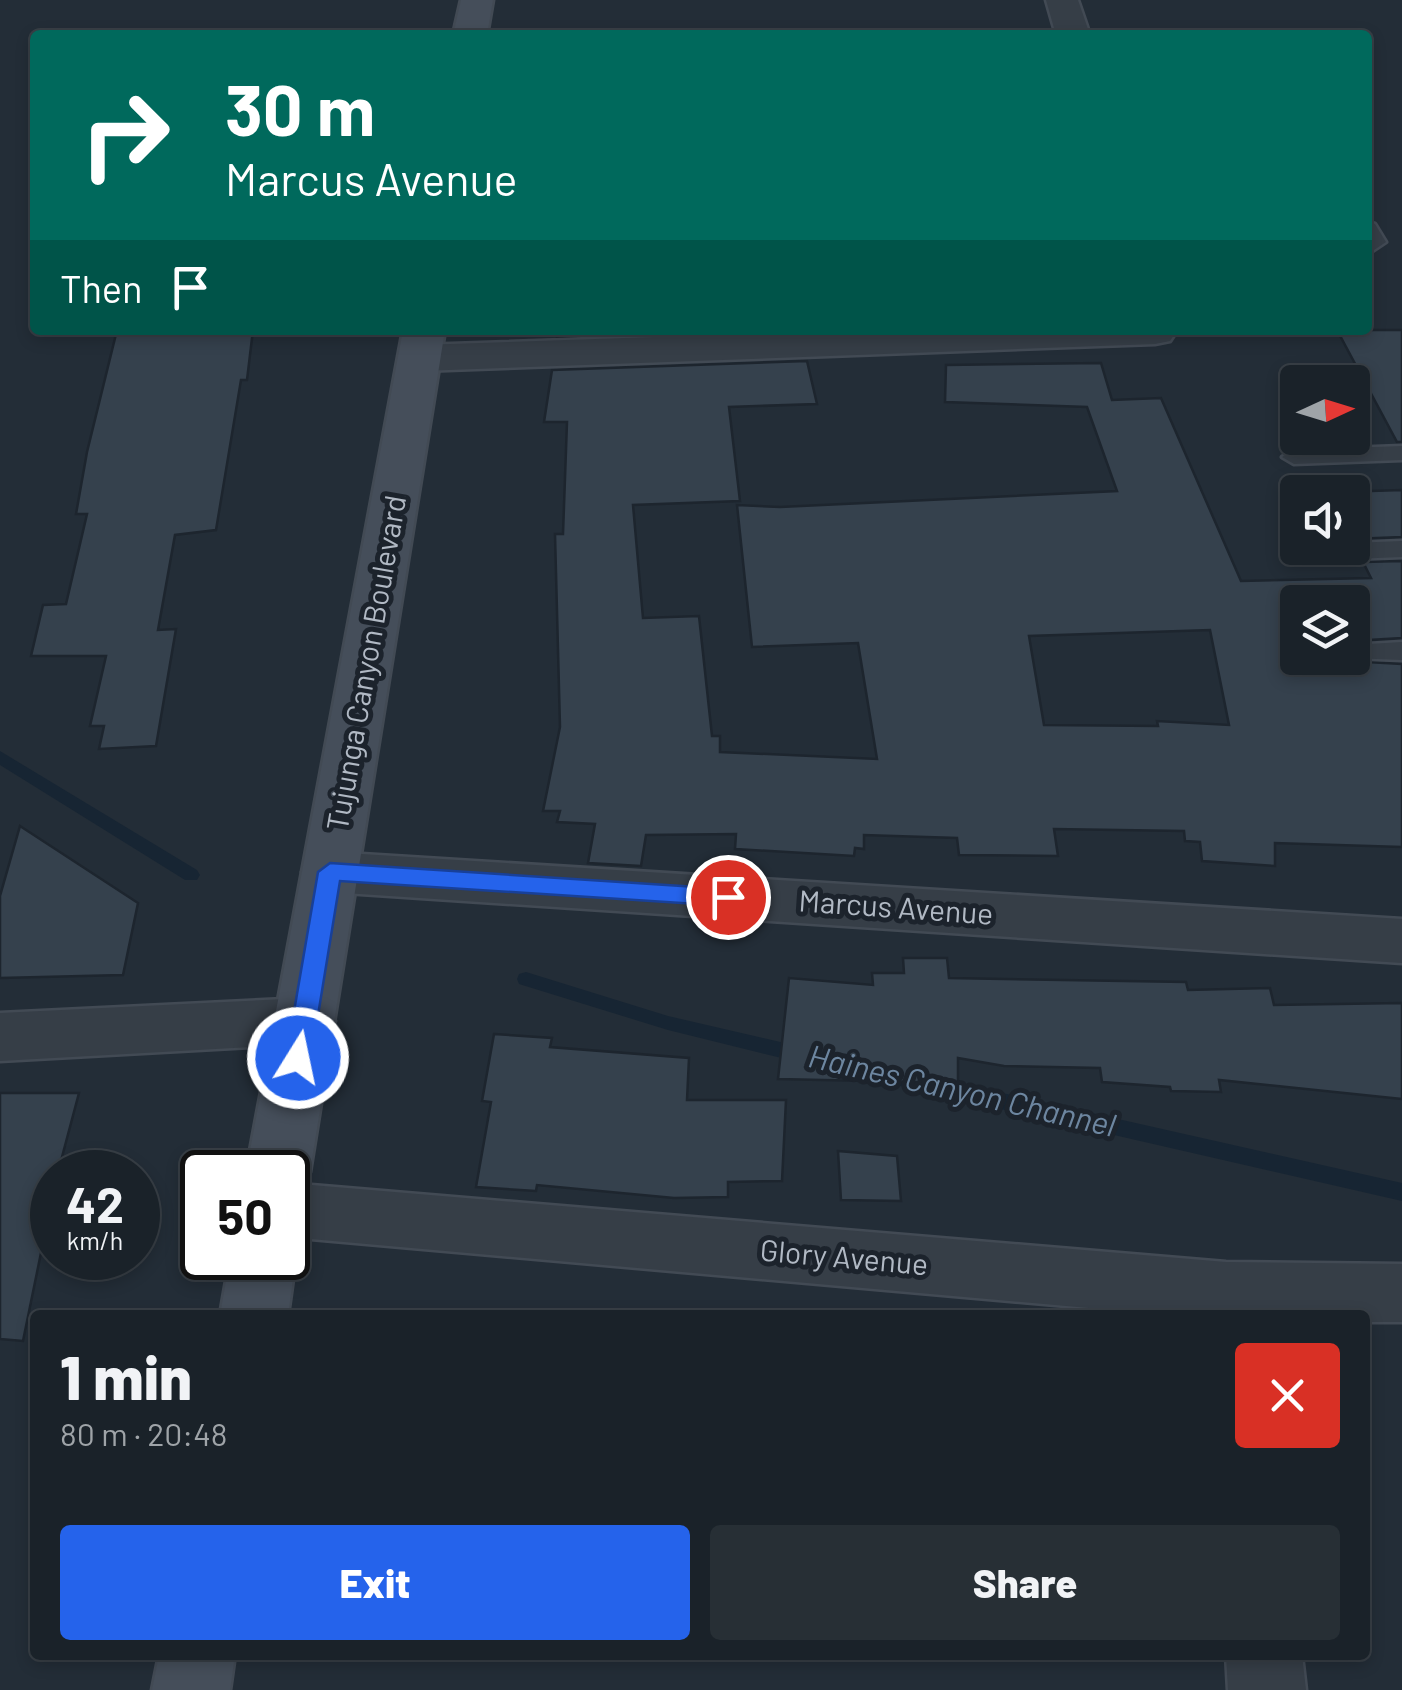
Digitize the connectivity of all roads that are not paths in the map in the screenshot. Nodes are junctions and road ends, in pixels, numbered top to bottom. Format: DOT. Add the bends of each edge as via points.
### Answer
graph roads {
  1 [pos="477,0"];
  2 [pos="1062,0"];
  3 [pos="471,30"];
  4 [pos="1071,30"];
  5 [pos="972,335"];
  6 [pos="423,344"];
  7 [pos="1402,453"];
  8 [pos="1294,457"];
  9 [pos="1402,548"];
  10 [pos="1370,550"];
  11 [pos="1370,652"];
  12 [pos="1402,652"];
  13 [pos="330,872"];
  14 [pos="1402,941"];
  15 [pos="305,1020"];
  16 [pos="0,1037"];
  17 [pos="282,1150"];
  18 [pos="310,1212"];
  19 [pos="260,1280"];
  20 [pos="1402,1293"];
  21 [pos="1227,1303"];
  22 [pos="255,1310"];
  23 [pos="196,1660"];
  24 [pos="1264,1660"];
  25 [pos="191,1690"];
  26 [pos="1267,1690"];
  1 -- 3 [label="main road"];
  2 -- 4 [label="street"];
  5 -- 6 [label="street"];
  6 -- 13 [label="main road, Tujunga Canyon Boulevard"];
  7 -- 8 [label="lane"];
  9 -- 10 [label="lane"];
  11 -- 12 [label="lane"];
  13 -- 14 [label="street, Marcus Avenue"];
  13 -- 15 [label="main road, Tujunga Canyon Boulevard"];
  15 -- 16 [label="street"];
  15 -- 17 [label="main road, Tujunga Canyon Boulevard"];
  18 -- 21 [label="street, Glory Avenue"];
  19 -- 22 [label="main road"];
  20 -- 21 [label="street, Glory Avenue"];
  23 -- 25 [label="main road"];
  24 -- 26 [label="street"];
}
